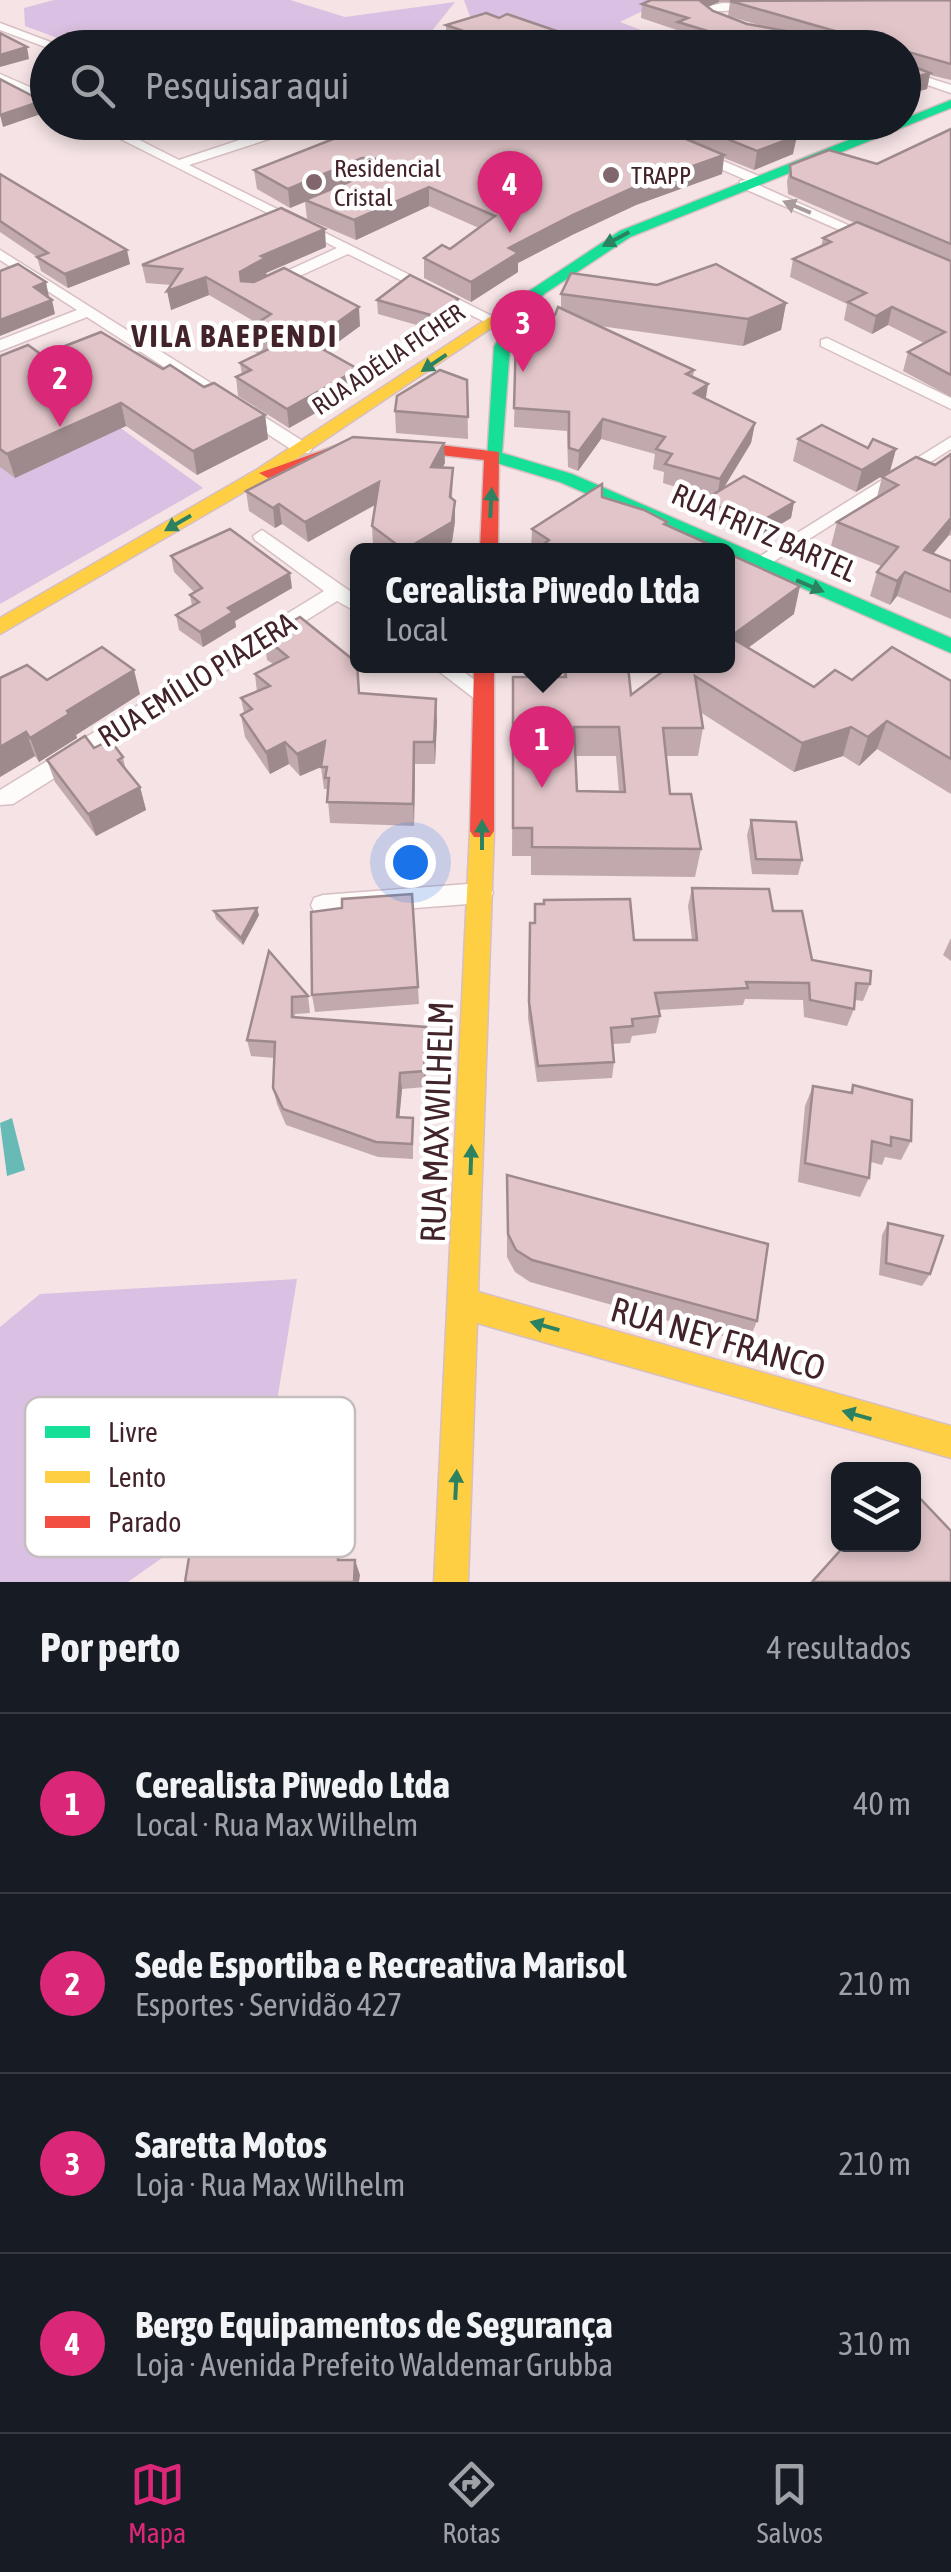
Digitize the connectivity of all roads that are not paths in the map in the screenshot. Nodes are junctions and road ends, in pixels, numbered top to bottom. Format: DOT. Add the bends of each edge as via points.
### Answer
graph roads {
  1 [pos="771,8"];
  2 [pos="0,26"];
  3 [pos="734,28"];
  4 [pos="30,38"];
  5 [pos="0,77"];
  6 [pos="921,79"];
  7 [pos="951,90"];
  8 [pos="30,91"];
  9 [pos="951,104"];
  10 [pos="921,116"];
  11 [pos="129,140"];
  12 [pos="252,140"];
  13 [pos="858,140"];
  14 [pos="685,148"];
  15 [pos="178,164"];
  16 [pos="750,182"];
  17 [pos="302,212"];
  18 [pos="286,219"];
  19 [pos="882,244"];
  20 [pos="346,250"];
  21 [pos="0,254"];
  22 [pos="542,286"];
  23 [pos="251,293"];
  24 [pos="88,311"];
  25 [pos="494,321"];
  26 [pos="827,344"];
  27 [pos="0,346"];
  28 [pos="951,404"];
  29 [pos="951,442"];
  30 [pos="302,448"];
  31 [pos="493,456"];
  32 [pos="262,474"];
  33 [pos="262,536"];
  34 [pos="489,543"];
  35 [pos="711,543"];
  36 [pos="735,554"];
  37 [pos="758,564"];
  38 [pos="338,592"];
  39 [pos="350,601"];
  40 [pos="0,627"];
  41 [pos="951,646"];
  42 [pos="452,673"];
  43 [pos="484,673"];
  44 [pos="482,694"];
  45 [pos="5,798"];
  46 [pos="482,893"];
  47 [pos="323,905"];
  48 [pos="465,1304"];
  49 [pos="951,1442"];
  50 [pos="451,1582"];
  1 -- 3 [label="street" via="703,10"];
  2 -- 4 [label="street"];
  5 -- 8 [label="street"];
  6 -- 7 [label="street"];
  9 -- 10 [label="main road, RUA ADÉLIA FICHER"];
  11 -- 15 [label="street"];
  12 -- 15 [label="street"];
  13 -- 16 [label="main road, RUA ADÉLIA FICHER"];
  14 -- 16 [label="street"];
  15 -- 18 [label="street"];
  19 -- 16 [label="street, one-way"];
  16 -- 22 [label="main road, RUA ADÉLIA FICHER, one-way" via="625,234"];
  17 -- 18 [label="street"];
  18 -- 20 [label="street"];
  20 -- 23 [label="street"];
  20 -- 25 [label="street"];
  21 -- 24 [label="street"];
  22 -- 25 [label="main road, RUA ADÉLIA FICHER"];
  22 -- 31 [label="main road" via="502,347"];
  24 -- 27 [label="street"];
  24 -- 30 [label="street"];
  25 -- 30 [label="main road, RUA ADÉLIA FICHER, one-way"];
  26 -- 28 [label="street"];
  29 -- 37 [label="street"];
  30 -- 32 [label="main road, RUA ADÉLIA FICHER"];
  31 -- 32 [label="main road, RUA FRITZ BARTEL" via="352,444"];
  34 -- 31 [label="main road, one-way"];
  31 -- 35 [label="main road, RUA FRITZ BARTEL" via="566,478"];
  32 -- 40 [label="main road, one-way"];
  33 -- 38 [label="street, RUA EMÍLIO PIAZERA"];
  36 -- 37 [label="main road, RUA FRITZ BARTEL"];
  37 -- 41 [label="main road, RUA FRITZ BARTEL, one-way"];
  38 -- 39 [label="street, RUA EMÍLIO PIAZERA"];
  38 -- 45 [label="street, RUA EMÍLIO PIAZERA"];
  42 -- 44 [label="street"];
  43 -- 44 [label="main road, RUA MAX WILHELM"];
  46 -- 44 [label="main road, RUA MAX WILHELM, one-way"];
  46 -- 47 [label="street"];
  48 -- 46 [label="main road, RUA MAX WILHELM, one-way"];
  49 -- 48 [label="main road, RUA NEY FRANCO, one-way"];
  50 -- 48 [label="main road, RUA MAX WILHELM, one-way"];
}
